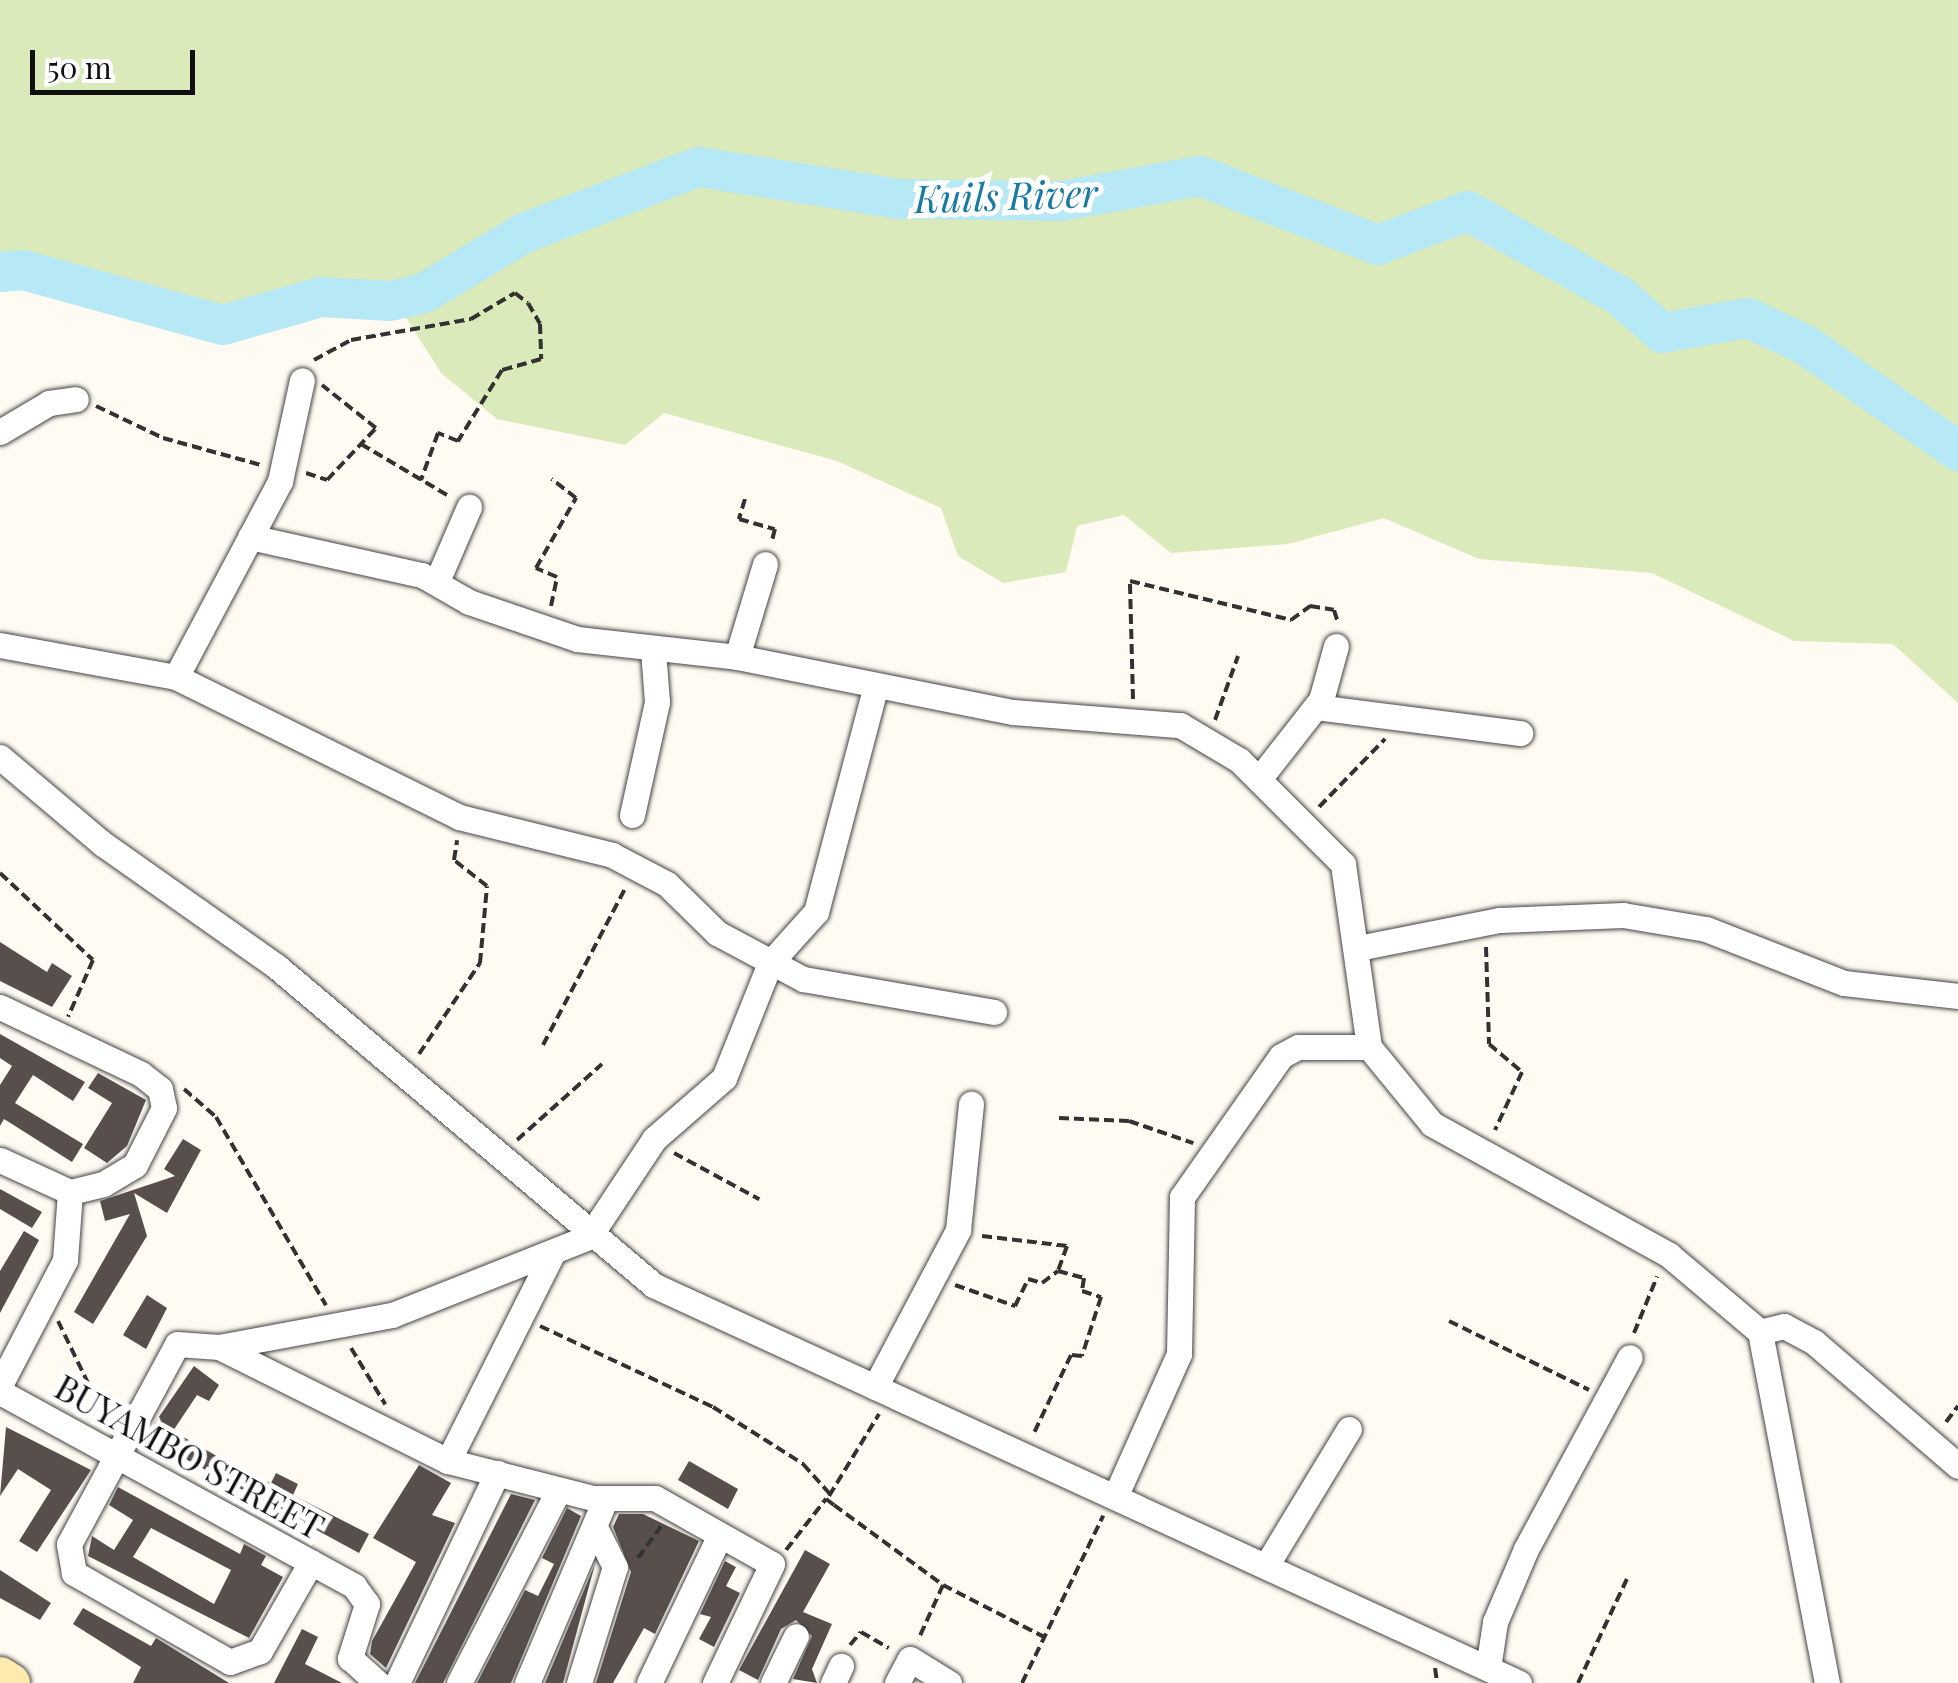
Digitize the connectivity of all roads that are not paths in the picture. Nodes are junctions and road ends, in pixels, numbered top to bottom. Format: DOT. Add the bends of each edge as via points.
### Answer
graph roads {
  1 [pos="302,380"];
  2 [pos="76,399"];
  3 [pos="0,432"];
  4 [pos="469,507"];
  5 [pos="250,536"];
  6 [pos="765,564"];
  7 [pos="438,580"];
  8 [pos="0,646"];
  9 [pos="1336,646"];
  10 [pos="653,650"];
  11 [pos="737,657"];
  12 [pos="176,677"];
  13 [pos="875,689"];
  14 [pos="1316,708"];
  15 [pos="1520,733"];
  16 [pos="0,757"];
  17 [pos="1260,779"];
  18 [pos="632,815"];
  19 [pos="1358,948"];
  20 [pos="770,963"];
  21 [pos="1958,996"];
  22 [pos="0,1008"];
  23 [pos="994,1012"];
  24 [pos="1369,1047"];
  25 [pos="971,1104"];
  26 [pos="0,1160"];
  27 [pos="70,1192"];
  28 [pos="590,1237"];
  29 [pos="552,1254"];
  30 [pos="1760,1332"];
  31 [pos="219,1346"];
  32 [pos="1630,1357"];
  33 [pos="0,1389"];
  34 [pos="882,1391"];
  35 [pos="1349,1429"];
  36 [pos="116,1455"];
  37 [pos="448,1461"];
  38 [pos="1958,1466"];
  39 [pos="496,1473"];
  40 [pos="558,1490"];
  41 [pos="1115,1496"];
  42 [pos="605,1500"];
  43 [pos="594,1527"];
  44 [pos="720,1535"];
  45 [pos="312,1562"];
  46 [pos="1266,1566"];
  47 [pos="796,1636"];
  48 [pos="1488,1668"];
  49 [pos="0,1676"];
  50 [pos="11,1683"];
  51 [pos="378,1683"];
  52 [pos="397,1683"];
  53 [pos="459,1683"];
  54 [pos="528,1683"];
  55 [pos="579,1683"];
  56 [pos="648,1683"];
  57 [pos="714,1683"];
  58 [pos="773,1683"];
  59 [pos="898,1683"];
  60 [pos="948,1683"];
  61 [pos="1518,1683"];
  62 [pos="1827,1683"];
  1 -- 5 [label="street" via="282,470"];
  2 -- 3 [label="street" via="35,409"];
  4 -- 7 [label="street"];
  5 -- 7 [label="street"];
  5 -- 12 [label="street"];
  6 -- 11 [label="street"];
  7 -- 10 [label="street" via="543,630"];
  8 -- 12 [label="street"];
  9 -- 14 [label="street"];
  10 -- 11 [label="street"];
  10 -- 18 [label="street" via="658,702"];
  11 -- 13 [label="street"];
  12 -- 20 [label="street" via="460,818 529,829 637,868"];
  13 -- 17 [label="street" via="1053,717 1130,719 1208,738"];
  13 -- 20 [label="street" via="824,896"];
  14 -- 15 [label="street" via="1402,724"];
  14 -- 17 [label="street"];
  16 -- 28 [label="street" via="403,1073"];
  17 -- 19 [label="street" via="1343,864"];
  19 -- 21 [label="street" via="1485,922 1670,921 1844,984"];
  19 -- 24 [label="street"];
  20 -- 23 [label="street" via="843,991"];
  20 -- 28 [label="street" via="724,1078 654,1139"];
  22 -- 27 [label="street" via="160,1089 162,1118 128,1172"];
  24 -- 30 [label="street" via="1410,1107 1474,1151 1668,1254"];
  24 -- 41 [label="street" via="1290,1049 1210,1151 1177,1211 1183,1324 1172,1379"];
  25 -- 34 [label="street" via="958,1230"];
  26 -- 27 [label="street"];
  27 -- 33 [label="street" via="70,1244"];
  28 -- 29 [label="street"];
  28 -- 34 [label="street" via="653,1285"];
  29 -- 31 [label="street" via="339,1327"];
  29 -- 37 [label="street"];
  30 -- 38 [label="street" via="1784,1326 1814,1342"];
  30 -- 62 [label="street"];
  31 -- 36 [label="street" via="193,1339 172,1350"];
  31 -- 37 [label="street"];
  32 -- 48 [label="street" via="1526,1549 1495,1622"];
  33 -- 36 [label="street, BUYAMBO STREET"];
  34 -- 41 [label="street"];
  35 -- 46 [label="street"];
  36 -- 45 [label="street, BUYAMBO STREET"];
  36 -- 45 [label="street" via="69,1544 69,1565 80,1580 189,1641 230,1662 260,1651"];
  37 -- 39 [label="street"];
  39 -- 40 [label="street"];
  39 -- 52 [label="street"];
  40 -- 42 [label="street"];
  40 -- 53 [label="street"];
  41 -- 46 [label="street"];
  42 -- 43 [label="street"];
  42 -- 44 [label="street" via="664,1502"];
  43 -- 54 [label="street"];
  43 -- 55 [label="street" via="615,1567"];
  44 -- 56 [label="street"];
  44 -- 57 [label="street" via="772,1564"];
  45 -- 51 [label="street, BUYAMBO STREET" via="347,1581 367,1604 350,1658"];
  46 -- 48 [label="street"];
  47 -- 58 [label="street"];
  48 -- 61 [label="street"];
  49 -- 50 [label="main road"];
  59 -- 60 [label="street" via="910,1660"];
}
